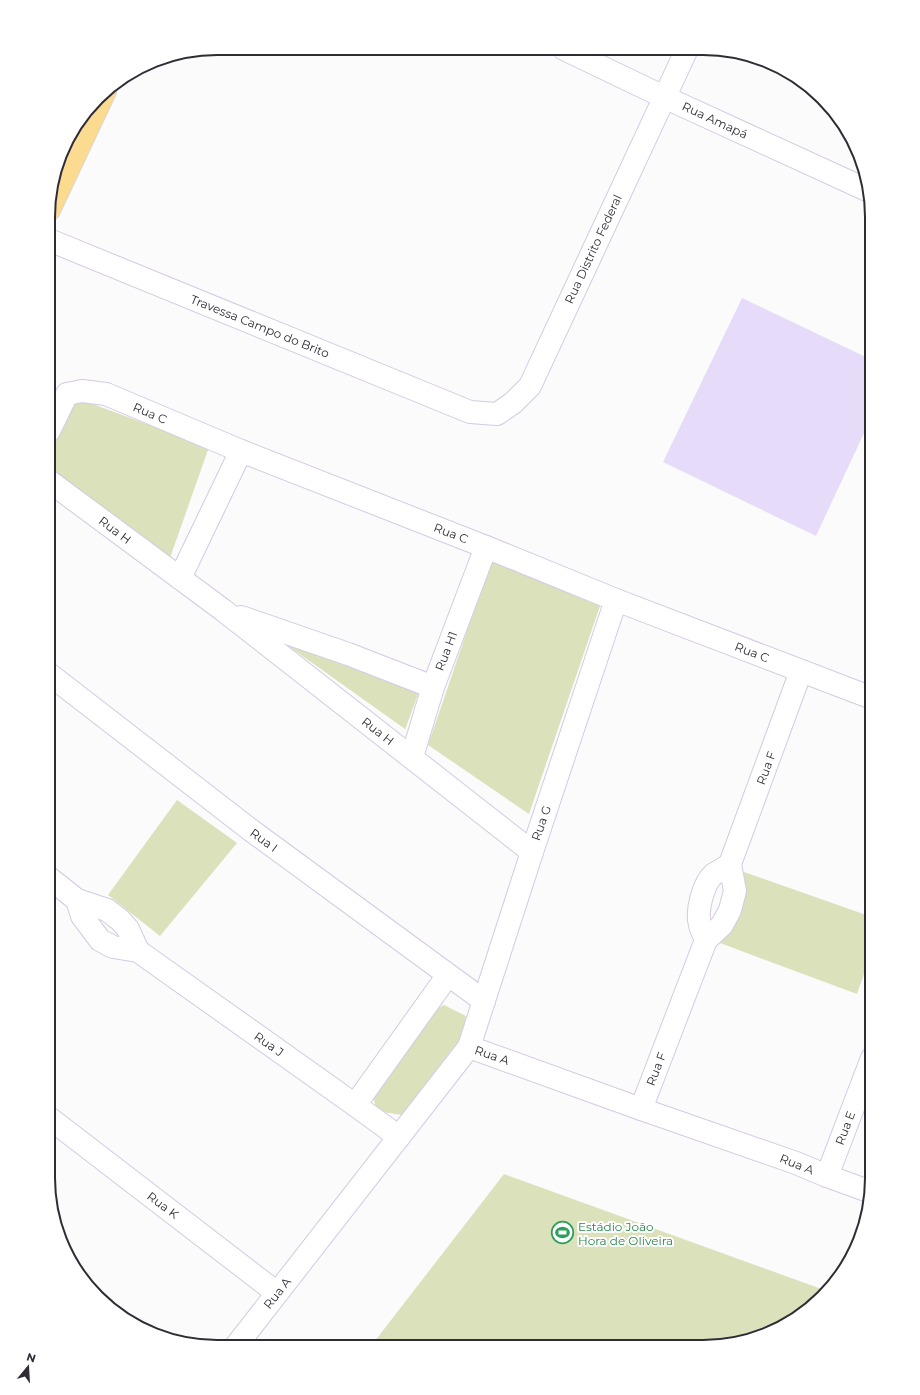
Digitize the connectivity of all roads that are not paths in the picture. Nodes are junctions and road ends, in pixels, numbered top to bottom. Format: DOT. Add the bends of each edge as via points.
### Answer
graph roads {
  1 [pos="576,55"];
  2 [pos="684,55"];
  3 [pos="664,97"];
  4 [pos="97,107"];
  5 [pos="863,188"];
  6 [pos="56,195"];
  7 [pos="55,242"];
  8 [pos="470,412"];
  9 [pos="55,419"];
  10 [pos="241,452"];
  11 [pos="55,485"];
  12 [pos="486,547"];
  13 [pos="180,578"];
  14 [pos="616,600"];
  15 [pos="223,610"];
  16 [pos="801,671"];
  17 [pos="55,679"];
  18 [pos="433,687"];
  19 [pos="865,695"];
  20 [pos="412,757"];
  21 [pos="532,852"];
  22 [pos="730,864"];
  23 [pos="55,883"];
  24 [pos="706,940"];
  25 [pos="448,975"];
  26 [pos="484,1001"];
  27 [pos="469,1047"];
  28 [pos="865,1076"];
  29 [pos="355,1105"];
  30 [pos="641,1109"];
  31 [pos="55,1122"];
  32 [pos="399,1137"];
  33 [pos="827,1176"];
  34 [pos="865,1190"];
  35 [pos="277,1292"];
  36 [pos="241,1340"];
  1 -- 3 [label="street, Rua Amapá"];
  2 -- 3 [label="street, Rua Distrito Federal"];
  3 -- 5 [label="street, Rua Amapá"];
  3 -- 8 [label="street, Rua Distrito Federal" via="530,386 497,414"];
  4 -- 6 [label="main road"];
  7 -- 8 [label="street, Travessa Campo do Brito"];
  9 -- 10 [label="street, Rua C" via="67,394 82,391 106,394"];
  10 -- 12 [label="street, Rua C"];
  10 -- 13 [label="street"];
  11 -- 13 [label="street, Rua H"];
  12 -- 14 [label="street, Rua C"];
  12 -- 18 [label="street, Rua H1"];
  13 -- 15 [label="street, Rua H"];
  14 -- 16 [label="street, Rua C"];
  14 -- 21 [label="street, Rua G"];
  15 -- 18 [label="street, Rua H"];
  15 -- 20 [label="street, Rua H"];
  16 -- 19 [label="street, Rua C"];
  16 -- 22 [label="street, Rua F"];
  17 -- 25 [label="street, Rua I" via="252,831"];
  18 -- 20 [label="street, Rua H1"];
  20 -- 21 [label="street, Rua H"];
  21 -- 26 [label="street, Rua G"];
  22 -- 24 [label="street, Rua F" via="735,891 730,910 722,925"];
  22 -- 24 [label="street" via="713,875 702,898 700,925"];
  23 -- 29 [label="street, Rua J" via="77,900 107,910 128,929 138,951"];
  24 -- 30 [label="street, Rua F"];
  25 -- 26 [label="street, Rua I"];
  25 -- 29 [label="street"];
  26 -- 27 [label="street, Rua G"];
  27 -- 30 [label="street, Rua A"];
  27 -- 32 [label="street, Rua A"];
  28 -- 33 [label="street, Rua E"];
  29 -- 32 [label="street, Rua J"];
  30 -- 33 [label="street, Rua A"];
  31 -- 35 [label="street, Rua K"];
  32 -- 35 [label="street, Rua A"];
  33 -- 34 [label="street, Rua A"];
  35 -- 36 [label="street, Rua A"];
}
